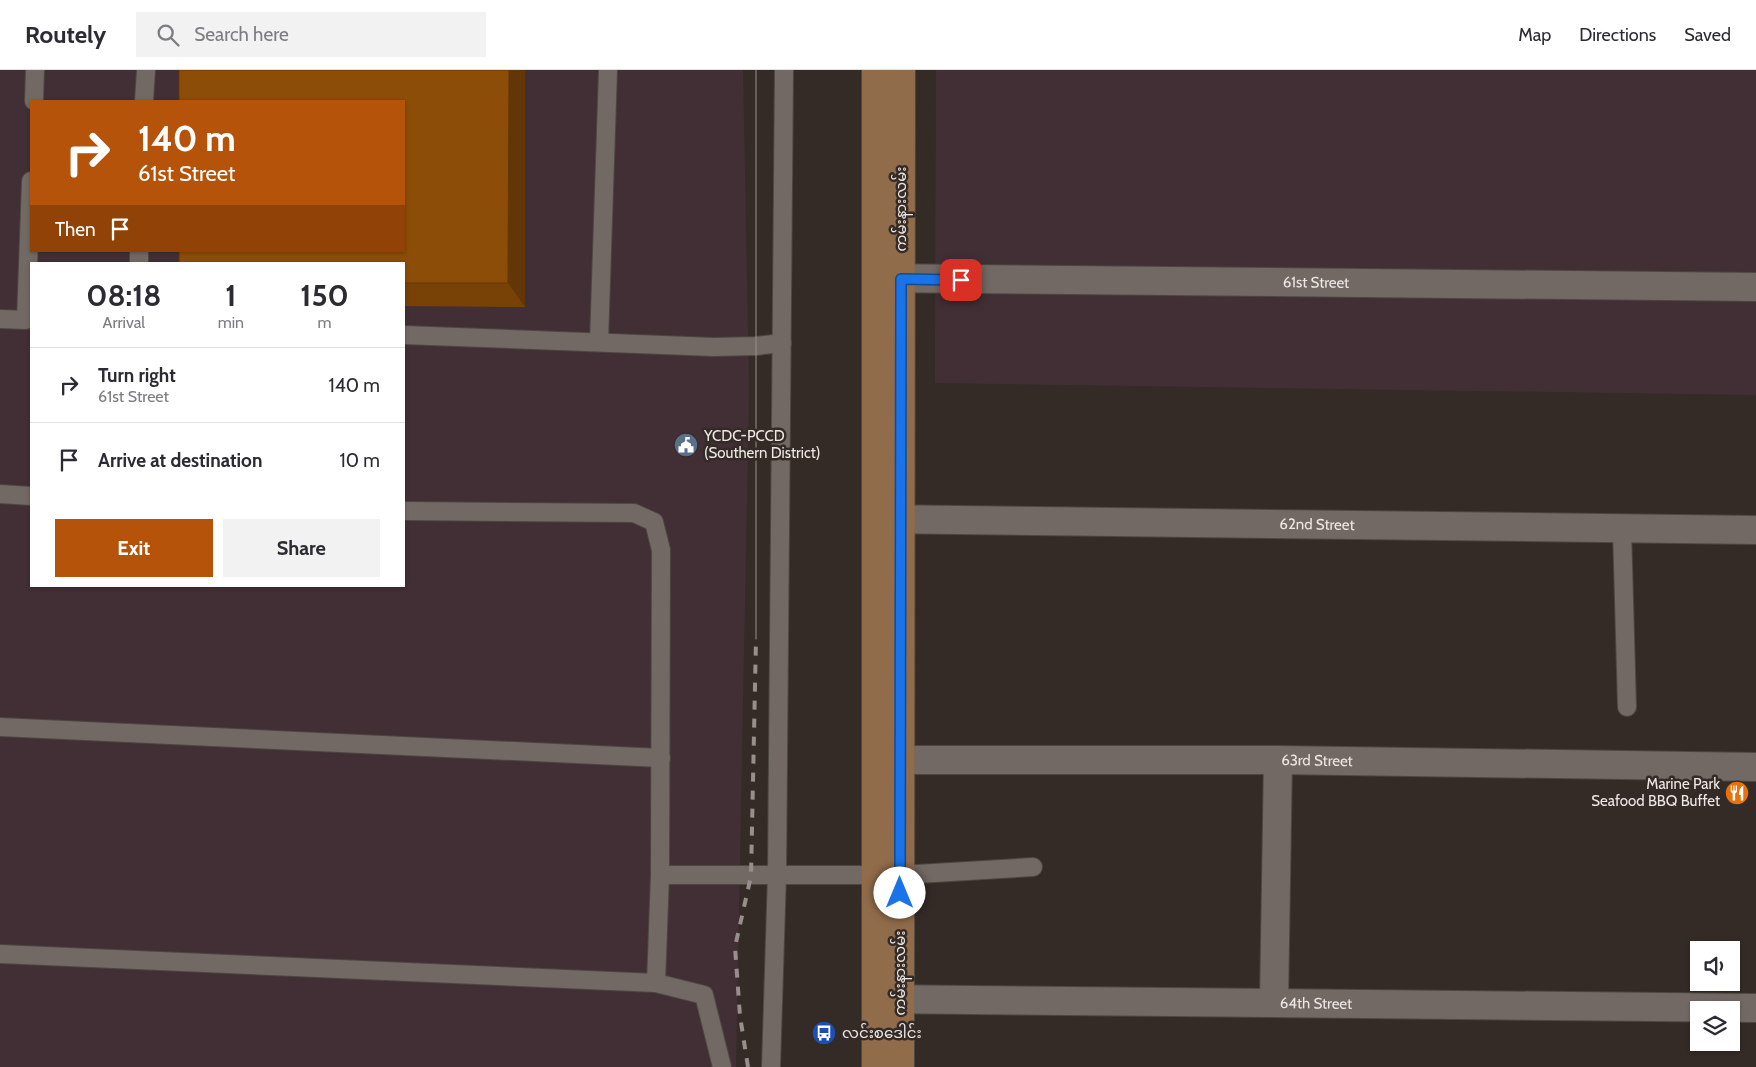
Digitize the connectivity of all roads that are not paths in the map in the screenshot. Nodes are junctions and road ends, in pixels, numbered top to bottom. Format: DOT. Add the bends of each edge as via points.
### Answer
graph roads {
  1 [pos="35,70"];
  2 [pos="146,70"];
  3 [pos="608,70"];
  4 [pos="784,70"];
  5 [pos="876,70"];
  6 [pos="901,70"];
  7 [pos="34,100"];
  8 [pos="144,100"];
  9 [pos="30,250"];
  10 [pos="889,279"];
  11 [pos="1756,287"];
  12 [pos="0,319"];
  13 [pos="29,320"];
  14 [pos="405,334"];
  15 [pos="599,342"];
  16 [pos="782,343"];
  17 [pos="0,494"];
  18 [pos="30,496"];
  19 [pos="405,511"];
  20 [pos="888,519"];
  21 [pos="1622,529"];
  22 [pos="1756,530"];
  23 [pos="1627,707"];
  24 [pos="0,727"];
  25 [pos="661,758"];
  26 [pos="888,760"];
  27 [pos="1278,760"];
  28 [pos="1756,767"];
  29 [pos="1033,867"];
  30 [pos="777,874"];
  31 [pos="660,875"];
  32 [pos="888,875"];
  33 [pos="0,954"];
  34 [pos="656,983"];
  35 [pos="888,999"];
  36 [pos="1274,1003"];
  37 [pos="1756,1008"];
  38 [pos="722,1067"];
  39 [pos="771,1067"];
  40 [pos="876,1067"];
  41 [pos="900,1067"];
  1 -- 7 [label="lane"];
  2 -- 8 [label="lane"];
  3 -- 15 [label="lane"];
  4 -- 16 [label="lane"];
  5 -- 10 [label="main road, ကမ်းနားလမ်း"];
  6 -- 10 [label="main road, ကမ်းနားလမ်း"];
  9 -- 13 [label="lane"];
  10 -- 11 [label="street, 61st Street"];
  10 -- 20 [label="main road, ကမ်းနားလမ်း"];
  12 -- 13 [label="lane"];
  14 -- 15 [label="lane"];
  15 -- 16 [label="lane" via="714,346"];
  16 -- 30 [label="lane"];
  17 -- 18 [label="lane"];
  19 -- 25 [label="lane" via="634,512 654,522 662,550"];
  20 -- 21 [label="street, 62nd Street"];
  20 -- 26 [label="main road, ကမ်းနားလမ်း"];
  21 -- 22 [label="street, 62nd Street"];
  21 -- 23 [label="lane"];
  24 -- 25 [label="lane"];
  25 -- 31 [label="lane"];
  26 -- 27 [label="street, 63rd Street"];
  26 -- 32 [label="main road, ကမ်းနားလမ်း"];
  27 -- 28 [label="street, 63rd Street"];
  27 -- 36 [label="street"];
  29 -- 32 [label="lane"];
  30 -- 31 [label="lane"];
  30 -- 32 [label="lane"];
  30 -- 39 [label="lane"];
  31 -- 34 [label="lane"];
  32 -- 35 [label="main road, ကမ်းနားလမ်း"];
  33 -- 34 [label="lane"];
  34 -- 38 [label="lane" via="704,995"];
  35 -- 36 [label="street, 64th Street"];
  35 -- 40 [label="main road, ကမ်းနားလမ်း"];
  35 -- 41 [label="main road, ကမ်းနားလမ်း"];
  36 -- 37 [label="street, 64th Street"];
}
